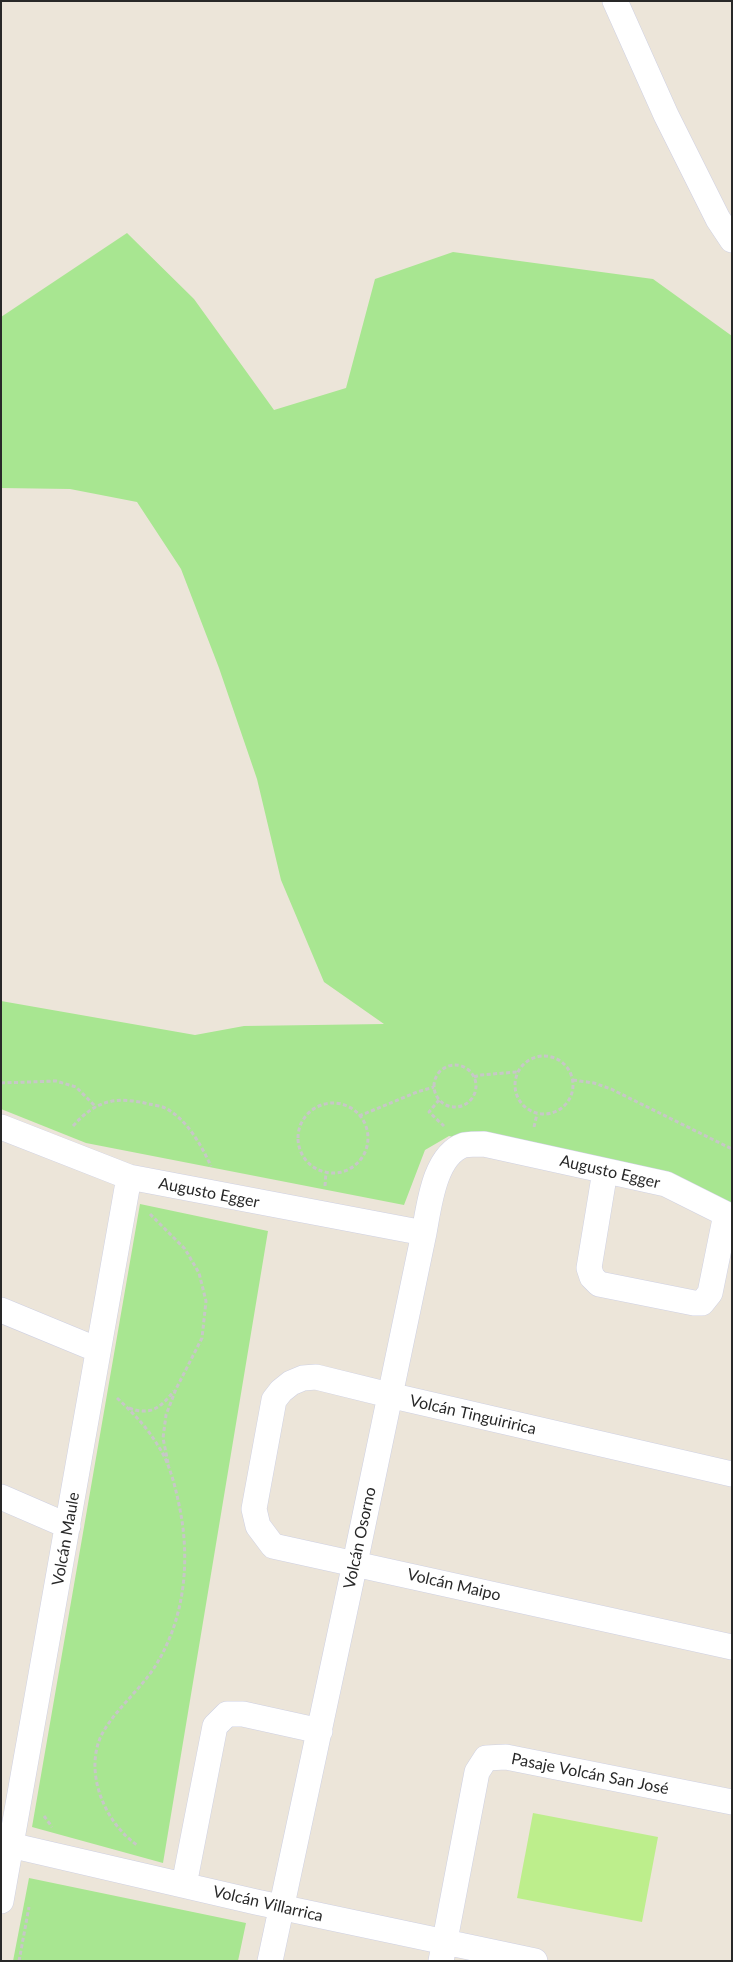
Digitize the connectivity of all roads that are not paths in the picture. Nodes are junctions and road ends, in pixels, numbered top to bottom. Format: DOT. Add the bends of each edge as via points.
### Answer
graph roads {
  1 [pos="615,1"];
  2 [pos="732,240"];
  3 [pos="1,1127"];
  4 [pos="484,1144"];
  5 [pos="605,1171"];
  6 [pos="128,1177"];
  7 [pos="729,1215"];
  8 [pos="424,1233"];
  9 [pos="1,1310"];
  10 [pos="98,1350"];
  11 [pos="389,1395"];
  12 [pos="264,1453"];
  13 [pos="732,1474"];
  14 [pos="1,1497"];
  15 [pos="68,1526"];
  16 [pos="355,1563"];
  17 [pos="732,1647"];
  18 [pos="320,1731"];
  19 [pos="732,1802"];
  20 [pos="7,1844"];
  21 [pos="184,1885"];
  22 [pos="1,1901"];
  23 [pos="281,1907"];
  24 [pos="443,1951"];
  25 [pos="270,1961"];
  26 [pos="535,1961"];
  1 -- 2 [label="street" via="666,114 718,219"];
  3 -- 6 [label="street, Augusto Egger"];
  4 -- 5 [label="street, Augusto Egger"];
  4 -- 8 [label="street, Volcán Osorno" via="464,1146 450,1155 434,1183"];
  5 -- 7 [label="street, Augusto Egger" via="666,1184"];
  5 -- 7 [label="street" via="588,1268 599,1284 702,1303 710,1293"];
  6 -- 8 [label="street, Augusto Egger"];
  6 -- 10 [label="street, Volcán Maule"];
  8 -- 11 [label="street, Volcán Osorno"];
  9 -- 10 [label="street"];
  10 -- 15 [label="street, Volcán Maule"];
  11 -- 12 [label="street, Volcán Tinguiririca" via="316,1377 291,1383 274,1400"];
  11 -- 13 [label="street, Volcán Tinguiririca"];
  11 -- 16 [label="street, Volcán Osorno"];
  12 -- 16 [label="street, Volcán Maipo" via="254,1509 258,1526 273,1546"];
  14 -- 15 [label="street"];
  15 -- 20 [label="street, Volcán Maule"];
  16 -- 17 [label="street, Volcán Maipo"];
  16 -- 18 [label="street, Volcán Osorno"];
  18 -- 21 [label="street" via="243,1714 227,1714 215,1726"];
  18 -- 23 [label="street, Volcán Osorno"];
  19 -- 24 [label="street, Pasaje Volcán San José" via="506,1757 486,1758 477,1772"];
  20 -- 21 [label="street, Volcán Villarrica"];
  20 -- 22 [label="street, Volcán Maule"];
  21 -- 23 [label="street, Volcán Villarrica"];
  23 -- 24 [label="street, Volcán Villarrica"];
  23 -- 25 [label="street, Volcán Osorno"];
  24 -- 26 [label="street, Volcán Villarrica"];
}
